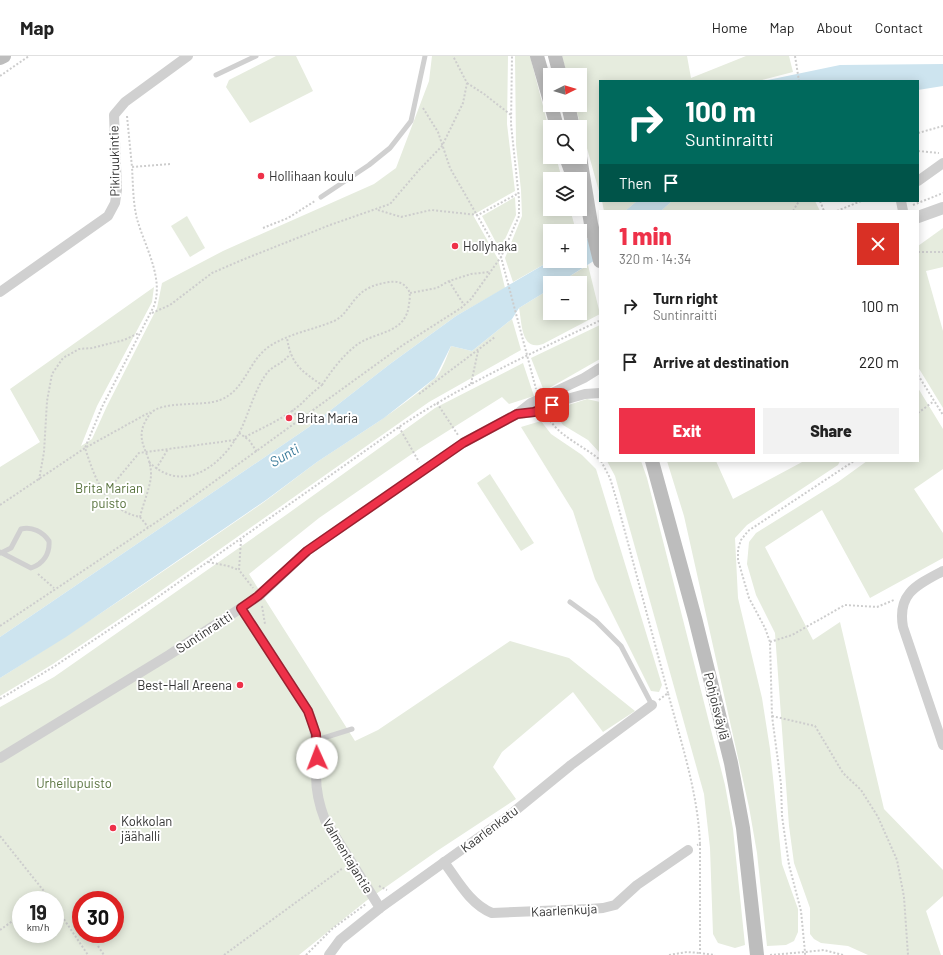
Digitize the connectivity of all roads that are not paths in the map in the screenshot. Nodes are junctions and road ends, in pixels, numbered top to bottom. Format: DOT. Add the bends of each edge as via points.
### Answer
graph roads {
  1 [pos="4,56"];
  2 [pos="188,56"];
  3 [pos="256,56"];
  4 [pos="425,56"];
  5 [pos="537,56"];
  6 [pos="555,56"];
  7 [pos="0,58"];
  8 [pos="558,68"];
  9 [pos="216,75"];
  10 [pos="543,77"];
  11 [pos="943,163"];
  12 [pos="581,164"];
  13 [pos="919,180"];
  14 [pos="321,196"];
  15 [pos="943,208"];
  16 [pos="587,216"];
  17 [pos="919,217"];
  18 [pos="590,224"];
  19 [pos="599,257"];
  20 [pos="0,292"];
  21 [pos="599,369"];
  22 [pos="599,393"];
  23 [pos="517,414"];
  24 [pos="652,462"];
  25 [pos="0,553"];
  26 [pos="943,571"];
  27 [pos="570,602"];
  28 [pos="241,608"];
  29 [pos="652,705"];
  30 [pos="352,729"];
  31 [pos="317,740"];
  32 [pos="943,745"];
  33 [pos="0,758"];
  34 [pos="688,850"];
  35 [pos="444,862"];
  36 [pos="380,908"];
  37 [pos="760,953"];
  38 [pos="329,955"];
  1 -- 7 [label="main road"];
  2 -- 20 [label="street, Pikiruukintie" via="119,107 114,115 117,190 115,203 108,216"];
  3 -- 9 [label="lane"];
  4 -- 14 [label="lane" via="411,121 390,148"];
  5 -- 10 [label="main road"];
  6 -- 8 [label="main road"];
  11 -- 13 [label="street"];
  12 -- 18 [label="main road"];
  15 -- 17 [label="street"];
  16 -- 18 [label="main road"];
  18 -- 19 [label="main road"];
  21 -- 23 [label="street, Suntinraitti" via="531,403"];
  22 -- 23 [label="street, Suntinraitti" via="585,394 534,412"];
  23 -- 28 [label="street, Suntinraitti" via="463,443 307,551 258,596"];
  24 -- 37 [label="main road, Pohjoisväylä" via="731,763 743,828"];
  25 -- 25 [label="lane" via="31,568 47,556 49,541 44,534 32,528 21,529 11,548"];
  26 -- 32 [label="street" via="906,595 901,614 903,627"];
  27 -- 29 [label="lane" via="596,621 620,646"];
  28 -- 31 [label="street, Valmentajantie" via="302,701 314,723"];
  28 -- 33 [label="street, Suntinraitti"];
  29 -- 35 [label="street, Kaarlenkatu" via="571,765 506,818"];
  30 -- 31 [label="lane"];
  31 -- 36 [label="street, Valmentajantie" via="319,805 325,820"];
  34 -- 35 [label="street, Kaarlenkuja" via="615,905 590,909 492,913 482,909 472,900"];
  35 -- 36 [label="street, Kaarlenkatu"];
  36 -- 38 [label="street, Kaarlenkatu" via="340,940"];
}
